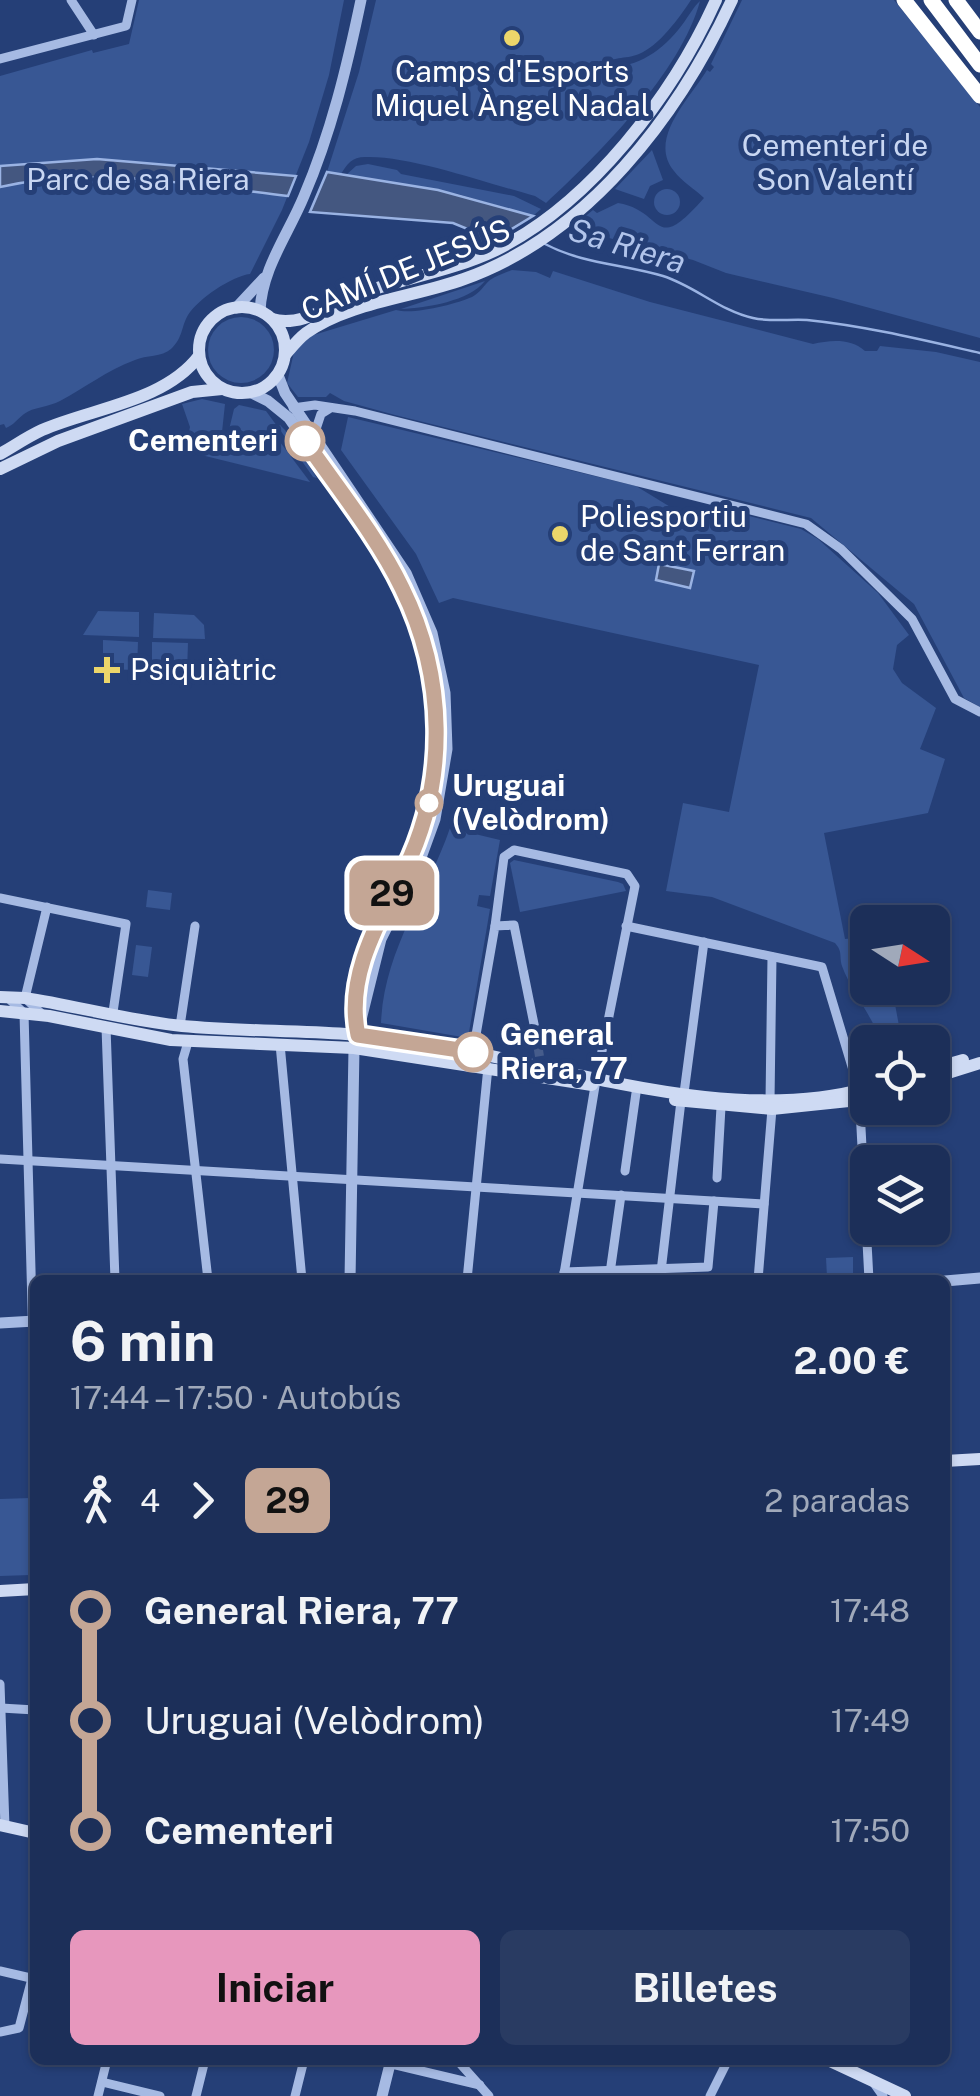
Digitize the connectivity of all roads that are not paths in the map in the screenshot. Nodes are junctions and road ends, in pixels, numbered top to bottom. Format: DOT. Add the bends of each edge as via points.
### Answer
graph roads {
  1 [pos="71,0"];
  2 [pos="132,0"];
  3 [pos="361,0"];
  4 [pos="716,0"];
  5 [pos="731,0"];
  6 [pos="904,0"];
  7 [pos="931,0"];
  8 [pos="956,0"];
  9 [pos="980,32"];
  10 [pos="94,35"];
  11 [pos="0,59"];
  12 [pos="980,66"];
  13 [pos="980,96"];
  14 [pos="554,221"];
  15 [pos="264,278"];
  16 [pos="236,308"];
  17 [pos="266,315"];
  18 [pos="285,355"];
  19 [pos="199,356"];
  20 [pos="278,375"];
  21 [pos="224,389"];
  22 [pos="250,392"];
  23 [pos="334,407"];
  24 [pos="296,408"];
  25 [pos="280,409"];
  26 [pos="314,435"];
  27 [pos="0,454"];
  28 [pos="0,469"];
  29 [pos="980,712"];
  30 [pos="0,898"];
  31 [pos="47,907"];
  32 [pos="195,926"];
  33 [pos="495,926"];
  34 [pos="626,926"];
  35 [pos="704,942"];
  36 [pos="772,957"];
  37 [pos="3,997"];
  38 [pos="24,1005"];
  39 [pos="0,1011"];
  40 [pos="113,1012"];
  41 [pos="180,1026"];
  42 [pos="106,1027"];
  43 [pos="536,1034"];
  44 [pos="188,1042"];
  45 [pos="356,1042"];
  46 [pos="280,1044"];
  47 [pos="473,1052"];
  48 [pos="850,1054"];
  49 [pos="980,1055"];
  50 [pos="950,1064"];
  51 [pos="980,1064"];
  52 [pos="488,1067"];
  53 [pos="950,1073"];
  54 [pos="596,1082"];
  55 [pos="636,1093"];
  56 [pos="850,1096"];
  57 [pos="683,1097"];
  58 [pos="771,1105"];
  59 [pos="721,1106"];
  60 [pos="864,1125"];
  61 [pos="0,1159"];
  62 [pos="28,1160"];
  63 [pos="110,1165"];
  64 [pos="196,1170"];
  65 [pos="625,1171"];
  66 [pos="294,1176"];
  67 [pos="718,1178"];
  68 [pos="351,1180"];
  69 [pos="476,1186"];
  70 [pos="577,1193"];
  71 [pos="621,1196"];
  72 [pos="671,1198"];
  73 [pos="714,1201"];
  74 [pos="764,1204"];
  75 [pos="610,1273"];
  76 [pos="32,1275"];
  77 [pos="114,1275"];
  78 [pos="207,1275"];
  79 [pos="302,1275"];
  80 [pos="350,1275"];
  81 [pos="468,1275"];
  82 [pos="564,1275"];
  83 [pos="579,1275"];
  84 [pos="660,1275"];
  85 [pos="758,1275"];
  86 [pos="870,1275"];
  87 [pos="980,1278"];
  88 [pos="950,1281"];
  89 [pos="30,1321"];
  90 [pos="0,1322"];
  91 [pos="980,1459"];
  92 [pos="950,1461"];
  93 [pos="30,1589"];
  94 [pos="0,1591"];
  95 [pos="0,1684"];
  96 [pos="1,1708"];
  97 [pos="30,1710"];
  98 [pos="2,1826"];
  99 [pos="30,1833"];
  100 [pos="0,1970"];
  101 [pos="30,1974"];
  102 [pos="30,1988"];
  103 [pos="0,2032"];
  104 [pos="106,2065"];
  105 [pos="204,2065"];
  106 [pos="303,2065"];
  107 [pos="390,2065"];
  108 [pos="406,2065"];
  109 [pos="461,2065"];
  110 [pos="726,2065"];
  111 [pos="839,2065"];
  112 [pos="871,2080"];
  113 [pos="102,2082"];
  114 [pos="480,2085"];
  115 [pos="98,2096"];
  116 [pos="160,2096"];
  117 [pos="196,2096"];
  118 [pos="295,2096"];
  119 [pos="382,2096"];
  120 [pos="488,2096"];
  121 [pos="710,2096"];
  122 [pos="883,2096"];
  123 [pos="904,2096"];
  1 -- 10 [label="street"];
  2 -- 10 [label="street" via="126,26"];
  3 -- 15 [label="street" via="328,131"];
  4 -- 14 [label="main road, CAMÍ DE JESÚS" via="647,115"];
  5 -- 14 [label="main road, CAMÍ DE JESÚS" via="651,134 610,180"];
  6 -- 13 [label="highway"];
  7 -- 12 [label="highway"];
  8 -- 9 [label="highway"];
  10 -- 11 [label="street"];
  14 -- 17 [label="main road, CAMÍ DE JESÚS" via="456,266 357,294 291,322"];
  14 -- 18 [label="main road, CAMÍ DE JESÚS" via="521,252 466,278 347,314 306,333"];
  15 -- 16 [label="street"];
  15 -- 17 [label="street"];
  16 -- 17 [label="main road"];
  16 -- 19 [label="main road" via="208,324"];
  17 -- 18 [label="main road" via="283,337"];
  18 -- 20 [label="main road"];
  19 -- 21 [label="main road"];
  19 -- 27 [label="main road" via="164,386 40,431"];
  20 -- 22 [label="main road"];
  20 -- 24 [label="street"];
  21 -- 22 [label="main road"];
  21 -- 28 [label="main road" via="192,392"];
  22 -- 25 [label="street"];
  23 -- 24 [label="street"];
  23 -- 26 [label="street" via="321,414"];
  23 -- 29 [label="street" via="806,524 912,619 955,700"];
  24 -- 25 [label="street"];
  24 -- 26 [label="street"];
  25 -- 45 [label="street" via="402,588 423,639 434,694 430,796 412,854 370,938 355,994"];
  26 -- 45 [label="street" via="406,573 432,633 445,693 447,749 435,818 380,939"];
  30 -- 31 [label="street"];
  31 -- 38 [label="street"];
  31 -- 40 [label="street" via="126,924"];
  32 -- 41 [label="street"];
  33 -- 34 [label="street" via="504,857 514,850 627,874 635,886"];
  33 -- 43 [label="street" via="514,924"];
  33 -- 47 [label="street"];
  34 -- 35 [label="street"];
  34 -- 54 [label="street"];
  35 -- 36 [label="street"];
  35 -- 57 [label="street"];
  36 -- 48 [label="street" via="822,967"];
  36 -- 58 [label="street"];
  37 -- 38 [label="main road"];
  38 -- 39 [label="main road"];
  38 -- 40 [label="main road"];
  38 -- 42 [label="main road" via="44,1016"];
  38 -- 62 [label="street"];
  40 -- 41 [label="main road"];
  41 -- 45 [label="main road"];
  42 -- 44 [label="main road"];
  42 -- 63 [label="street"];
  44 -- 46 [label="main road"];
  44 -- 64 [label="street" via="183,1058"];
  45 -- 46 [label="main road"];
  45 -- 47 [label="main road"];
  45 -- 52 [label="main road"];
  45 -- 68 [label="street"];
  46 -- 66 [label="street"];
  47 -- 54 [label="main road"];
  49 -- 50 [label="main road"];
  51 -- 53 [label="main road"];
  52 -- 54 [label="main road"];
  52 -- 69 [label="street"];
  54 -- 55 [label="main road"];
  54 -- 57 [label="main road"];
  54 -- 70 [label="street"];
  55 -- 57 [label="main road"];
  55 -- 65 [label="street"];
  56 -- 58 [label="main road"];
  57 -- 58 [label="main road"];
  57 -- 59 [label="main road"];
  57 -- 72 [label="street"];
  58 -- 59 [label="main road"];
  58 -- 74 [label="street"];
  59 -- 67 [label="street"];
  60 -- 86 [label="street"];
  61 -- 62 [label="street"];
  62 -- 63 [label="street"];
  62 -- 76 [label="street"];
  63 -- 64 [label="street"];
  63 -- 77 [label="street"];
  64 -- 66 [label="street"];
  64 -- 78 [label="street"];
  66 -- 68 [label="street"];
  66 -- 79 [label="street"];
  68 -- 69 [label="street"];
  68 -- 80 [label="street"];
  69 -- 70 [label="street"];
  69 -- 81 [label="street"];
  70 -- 71 [label="street"];
  70 -- 82 [label="street"];
  71 -- 72 [label="street"];
  71 -- 75 [label="street"];
  72 -- 73 [label="street"];
  72 -- 84 [label="street"];
  73 -- 74 [label="street"];
  73 -- 84 [label="street" via="708,1266"];
  74 -- 85 [label="street"];
  75 -- 83 [label="street"];
  75 -- 84 [label="street"];
  87 -- 88 [label="street"];
  89 -- 90 [label="street"];
  91 -- 92 [label="main road"];
  93 -- 94 [label="main road"];
  95 -- 96 [label="street"];
  96 -- 97 [label="street"];
  96 -- 98 [label="street"];
  98 -- 99 [label="main road"];
  100 -- 101 [label="street"];
  102 -- 103 [label="street" via="18,2028"];
  104 -- 113 [label="street"];
  105 -- 117 [label="street"];
  106 -- 118 [label="street"];
  107 -- 119 [label="street"];
  108 -- 114 [label="street"];
  109 -- 114 [label="street"];
  110 -- 121 [label="street"];
  111 -- 112 [label="main road"];
  112 -- 122 [label="street"];
  112 -- 123 [label="main road"];
  113 -- 115 [label="street"];
  113 -- 116 [label="street"];
  114 -- 120 [label="street"];
}
